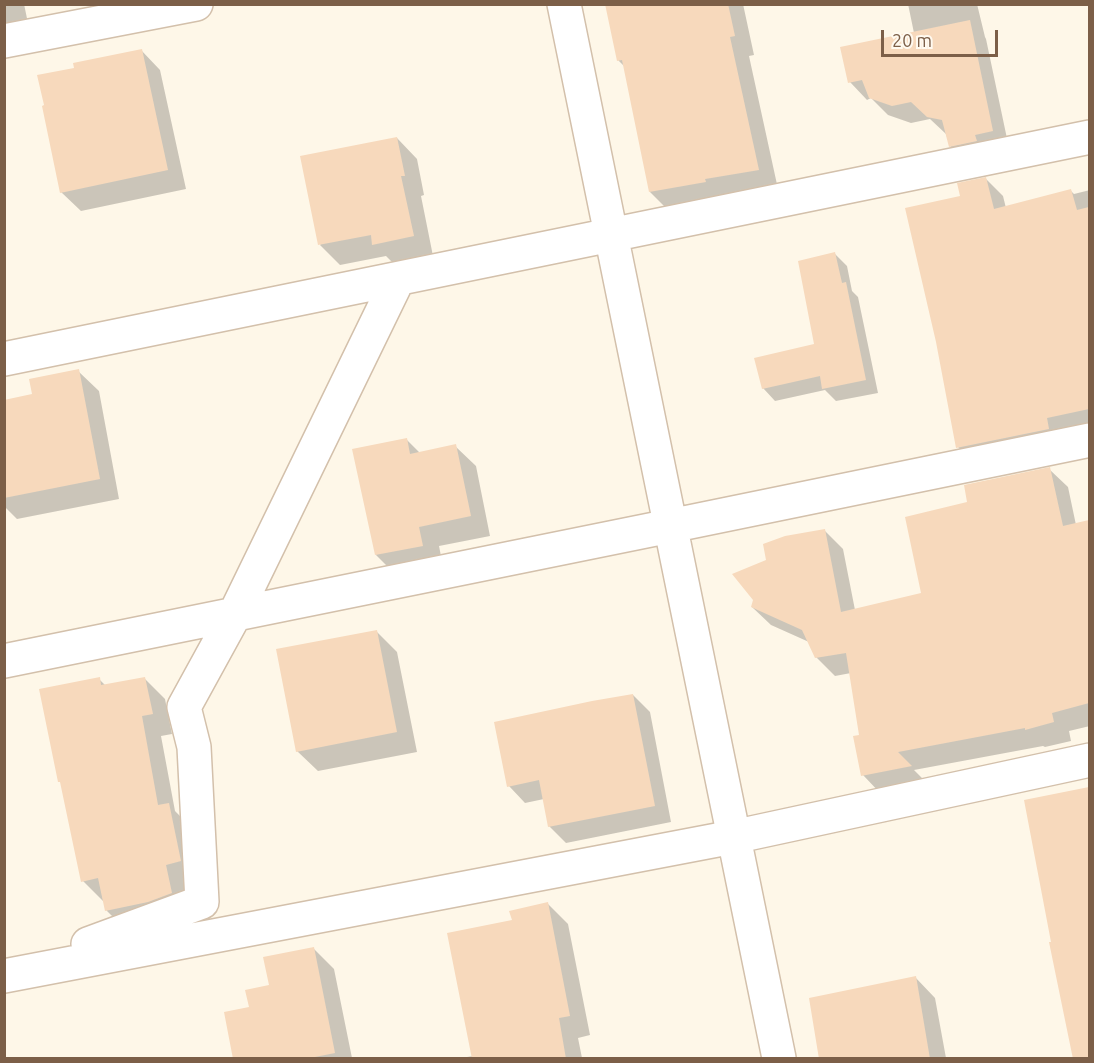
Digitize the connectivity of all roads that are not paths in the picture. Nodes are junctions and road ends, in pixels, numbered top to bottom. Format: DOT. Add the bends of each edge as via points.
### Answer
graph roads {
  1 [pos="196,4"];
  2 [pos="564,4"];
  3 [pos="4,41"];
  4 [pos="1089,136"];
  5 [pos="611,235"];
  6 [pos="398,279"];
  7 [pos="4,359"];
  8 [pos="1089,440"];
  9 [pos="670,526"];
  10 [pos="235,614"];
  11 [pos="4,661"];
  12 [pos="1089,760"];
  13 [pos="734,837"];
  14 [pos="4,975"];
  15 [pos="779,1059"];
  1 -- 3 [label="street"];
  2 -- 5 [label="street"];
  4 -- 5 [label="street"];
  5 -- 6 [label="street"];
  5 -- 9 [label="street"];
  6 -- 7 [label="street"];
  6 -- 10 [label="street"];
  8 -- 9 [label="street"];
  9 -- 10 [label="street"];
  9 -- 13 [label="street"];
  10 -- 11 [label="street"];
  10 -- 14 [label="street" via="184,706 194,747 202,902"];
  12 -- 13 [label="street"];
  13 -- 14 [label="street"];
  13 -- 15 [label="street"];
}
